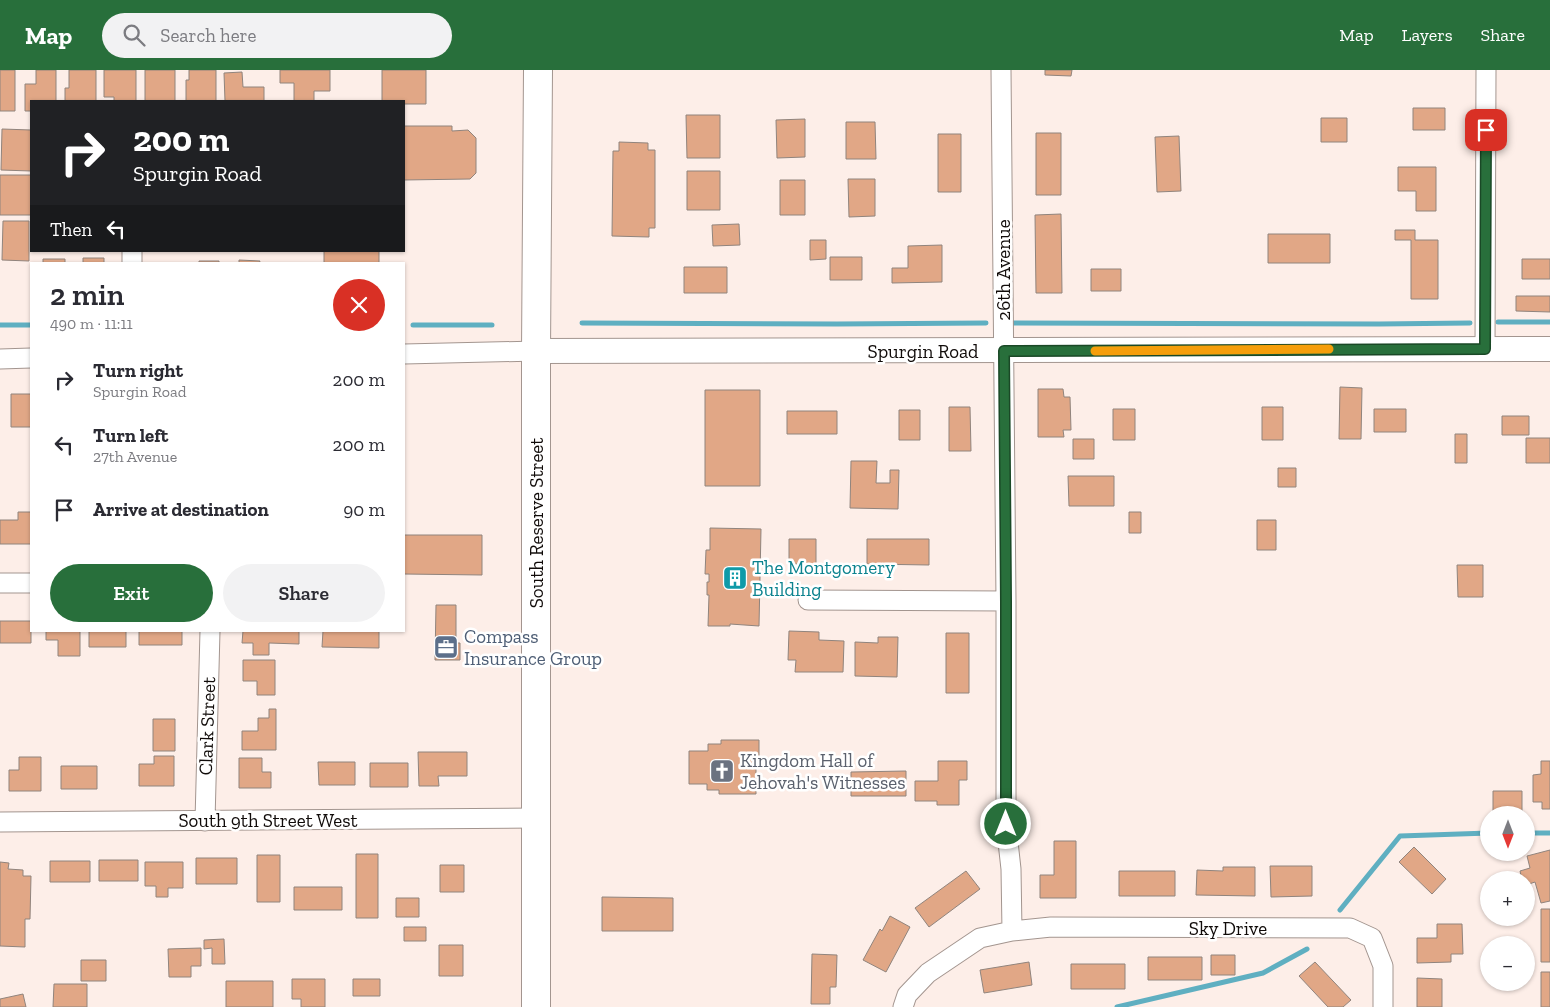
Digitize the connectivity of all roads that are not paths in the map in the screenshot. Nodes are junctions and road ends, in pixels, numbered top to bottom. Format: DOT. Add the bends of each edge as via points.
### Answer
graph roads {
  1 [pos="538,70"];
  2 [pos="1002,70"];
  3 [pos="1486,70"];
  4 [pos="1485,349"];
  5 [pos="1550,349"];
  6 [pos="1004,351"];
  7 [pos="536,352"];
  8 [pos="405,354"];
  9 [pos="30,358"];
  10 [pos="0,359"];
  11 [pos="0,583"];
  12 [pos="30,583"];
  13 [pos="808,600"];
  14 [pos="1006,601"];
  15 [pos="210,632"];
  16 [pos="536,818"];
  17 [pos="205,821"];
  18 [pos="0,822"];
  19 [pos="1012,932"];
  20 [pos="536,1007"];
  21 [pos="903,1007"];
  22 [pos="1384,1007"];
  1 -- 7 [label="highway, South Reserve Street"];
  2 -- 6 [label="street, 26th Avenue"];
  3 -- 4 [label="street"];
  4 -- 5 [label="street, Spurgin Road"];
  4 -- 6 [label="street, Spurgin Road"];
  6 -- 7 [label="street, Spurgin Road"];
  6 -- 14 [label="street, 26th Avenue"];
  7 -- 8 [label="street"];
  7 -- 16 [label="highway, South Reserve Street"];
  9 -- 10 [label="street"];
  11 -- 12 [label="street"];
  13 -- 14 [label="street"];
  14 -- 19 [label="street, 26th Avenue" via="1006,824"];
  15 -- 17 [label="street, Clark Street"];
  16 -- 17 [label="street, South 9th Street West"];
  16 -- 20 [label="highway, South Reserve Street"];
  17 -- 18 [label="street, South 9th Street West"];
  19 -- 21 [label="street" via="980,938 928,973 907,995"];
  19 -- 22 [label="street, Sky Drive" via="1051,927 1350,928 1372,938 1383,966"];
}
